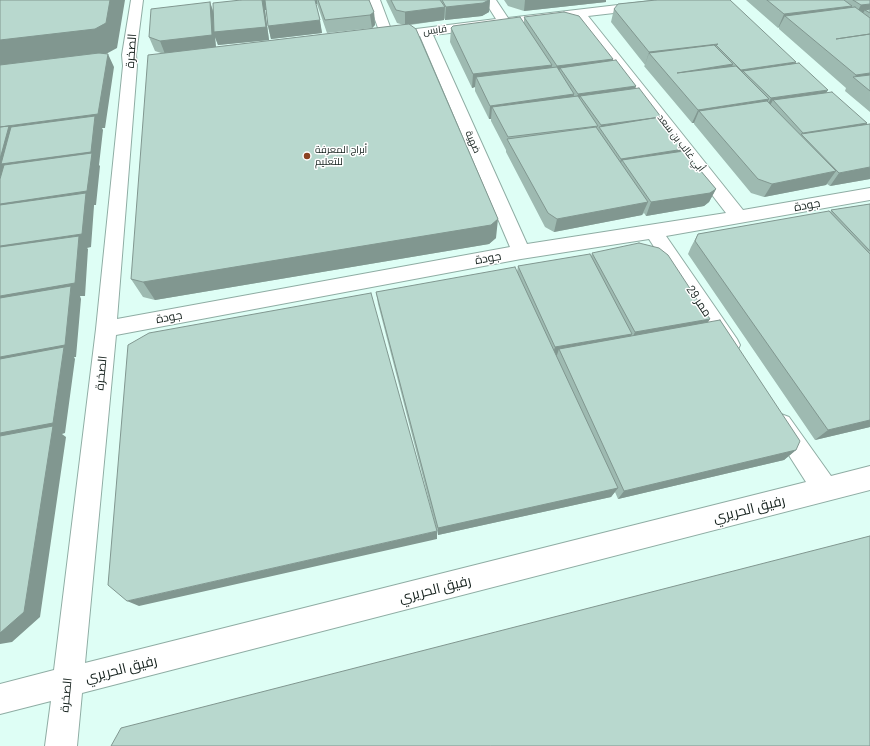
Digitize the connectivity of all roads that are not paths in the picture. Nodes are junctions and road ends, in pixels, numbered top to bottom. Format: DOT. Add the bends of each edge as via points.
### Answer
graph roads {
  1 [pos="137,0"];
  2 [pos="374,0"];
  3 [pos="490,0"];
  4 [pos="692,0"];
  5 [pos="579,13"];
  6 [pos="504,21"];
  7 [pos="425,32"];
  8 [pos="387,36"];
  9 [pos="372,38"];
  10 [pos="870,194"];
  11 [pos="738,216"];
  12 [pos="654,232"];
  13 [pos="522,252"];
  14 [pos="106,328"];
  15 [pos="742,364"];
  16 [pos="772,410"];
  17 [pos="870,478"];
  18 [pos="825,490"];
  19 [pos="68,683"];
  20 [pos="0,699"];
  21 [pos="61,746"];
  1 -- 14 [label="street, الصخرة"];
  2 -- 8 [label="street"];
  3 -- 6 [label="street"];
  4 -- 5 [label="street, قابس"];
  5 -- 6 [label="street, قابس"];
  5 -- 11 [label="street, أبي غالب بن سعد"];
  6 -- 7 [label="street, قابس"];
  7 -- 8 [label="street, قابس"];
  7 -- 13 [label="street, ضهية"];
  8 -- 9 [label="street, قابس"];
  10 -- 11 [label="street, جودة"];
  11 -- 12 [label="street, جودة"];
  12 -- 13 [label="street, جودة"];
  12 -- 15 [label="street, ممر 29"];
  13 -- 14 [label="street, جودة"];
  14 -- 19 [label="street, الصخرة"];
  16 -- 18 [label="street"];
  17 -- 18 [label="street, رفيق الحريري"];
  18 -- 19 [label="street, رفيق الحريري"];
  19 -- 20 [label="street, رفيق الحريري"];
  19 -- 21 [label="street, الصخرة"];
}
